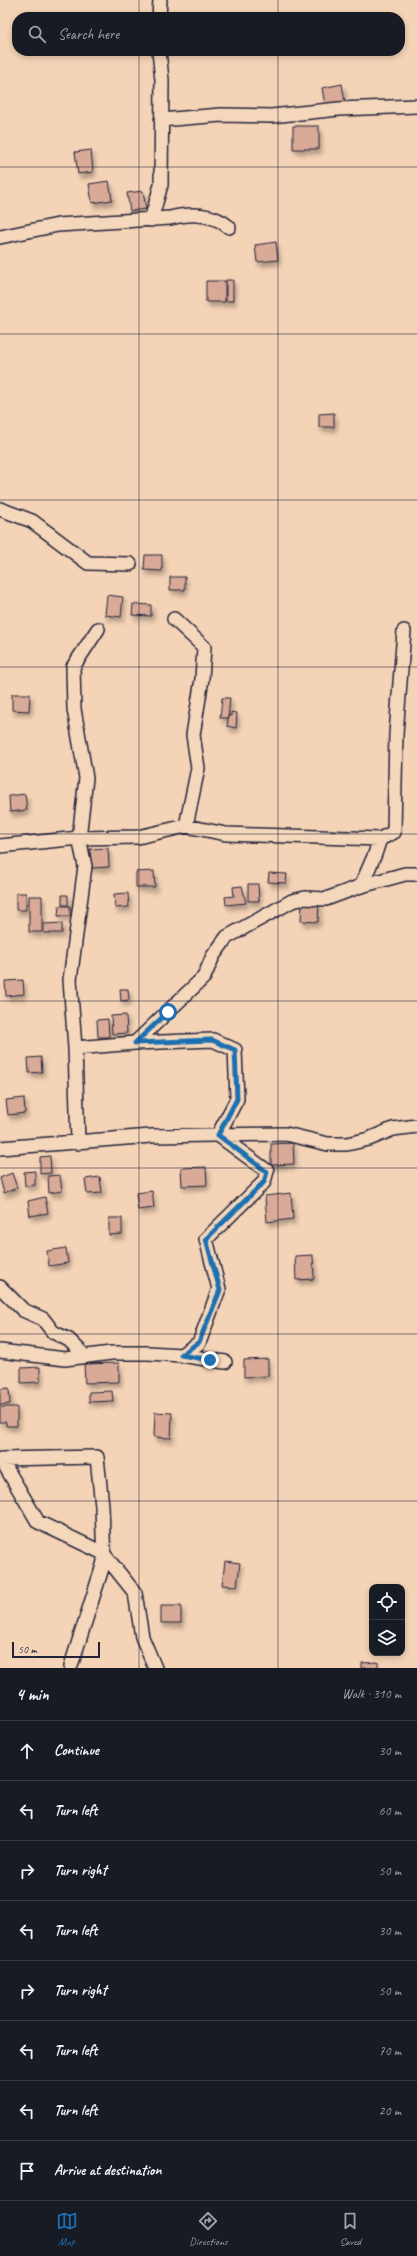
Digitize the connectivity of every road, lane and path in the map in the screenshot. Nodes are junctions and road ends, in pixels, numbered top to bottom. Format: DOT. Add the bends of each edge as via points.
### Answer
graph roads {
  1 [pos="160,0"];
  2 [pos="159,12"];
  3 [pos="160,56"];
  4 [pos="417,106"];
  5 [pos="161,120"];
  6 [pos="151,220"];
  7 [pos="229,227"];
  8 [pos="0,237"];
  9 [pos="0,509"];
  10 [pos="130,564"];
  11 [pos="174,619"];
  12 [pos="98,629"];
  13 [pos="404,631"];
  14 [pos="186,826"];
  15 [pos="79,838"];
  16 [pos="380,839"];
  17 [pos="0,846"];
  18 [pos="417,874"];
  19 [pos="361,886"];
  20 [pos="135,1043"];
  21 [pos="75,1048"];
  22 [pos="417,1126"];
  23 [pos="218,1135"];
  24 [pos="78,1143"];
  25 [pos="0,1148"];
  26 [pos="0,1287"];
  27 [pos="0,1351"];
  28 [pos="181,1355"];
  29 [pos="85,1356"];
  30 [pos="224,1362"];
  31 [pos="103,1553"];
  32 [pos="71,1666"];
  33 [pos="155,1668"];
  1 -- 2 [label="street"];
  3 -- 5 [label="street"];
  4 -- 5 [label="street" via="339,109 271,116 221,115"];
  5 -- 6 [label="street" via="161,185"];
  6 -- 7 [label="street" via="187,214 220,220"];
  6 -- 8 [label="street" via="58,225"];
  9 -- 10 [label="street" via="32,521 88,563"];
  11 -- 14 [label="street" via="204,647 193,735 198,768"];
  12 -- 15 [label="street" via="73,667 74,709 86,778"];
  13 -- 16 [label="street" via="396,734 394,832"];
  14 -- 15 [label="street" via="138,837"];
  14 -- 16 [label="street" via="226,834"];
  15 -- 17 [label="street"];
  15 -- 21 [label="street" via="85,866 70,980"];
  16 -- 19 [label="street"];
  18 -- 19 [label="street" via="406,874"];
  19 -- 20 [label="street" via="326,899 305,898 292,901 227,937 213,956 204,977"];
  20 -- 21 [label="street"];
  20 -- 23 [label="street" via="212,1040 235,1050 237,1099"];
  21 -- 24 [label="street"];
  22 -- 23 [label="street" via="393,1129 369,1139 347,1144 328,1144 286,1134"];
  23 -- 24 [label="street" via="151,1136"];
  23 -- 28 [label="street" via="267,1172 264,1182 206,1239 220,1290 199,1342"];
  24 -- 25 [label="street"];
  26 -- 29 [label="street" via="23,1310 43,1319 53,1332 69,1340"];
  27 -- 29 [label="street" via="65,1358"];
  28 -- 29 [label="street" via="126,1353"];
  28 -- 30 [label="street"];
  31 -- 31 [label="street" via="102,1506 96,1457 1,1459 38,1522"];
  31 -- 32 [label="street" via="104,1562"];
  31 -- 33 [label="street" via="134,1593 142,1637"];
}
